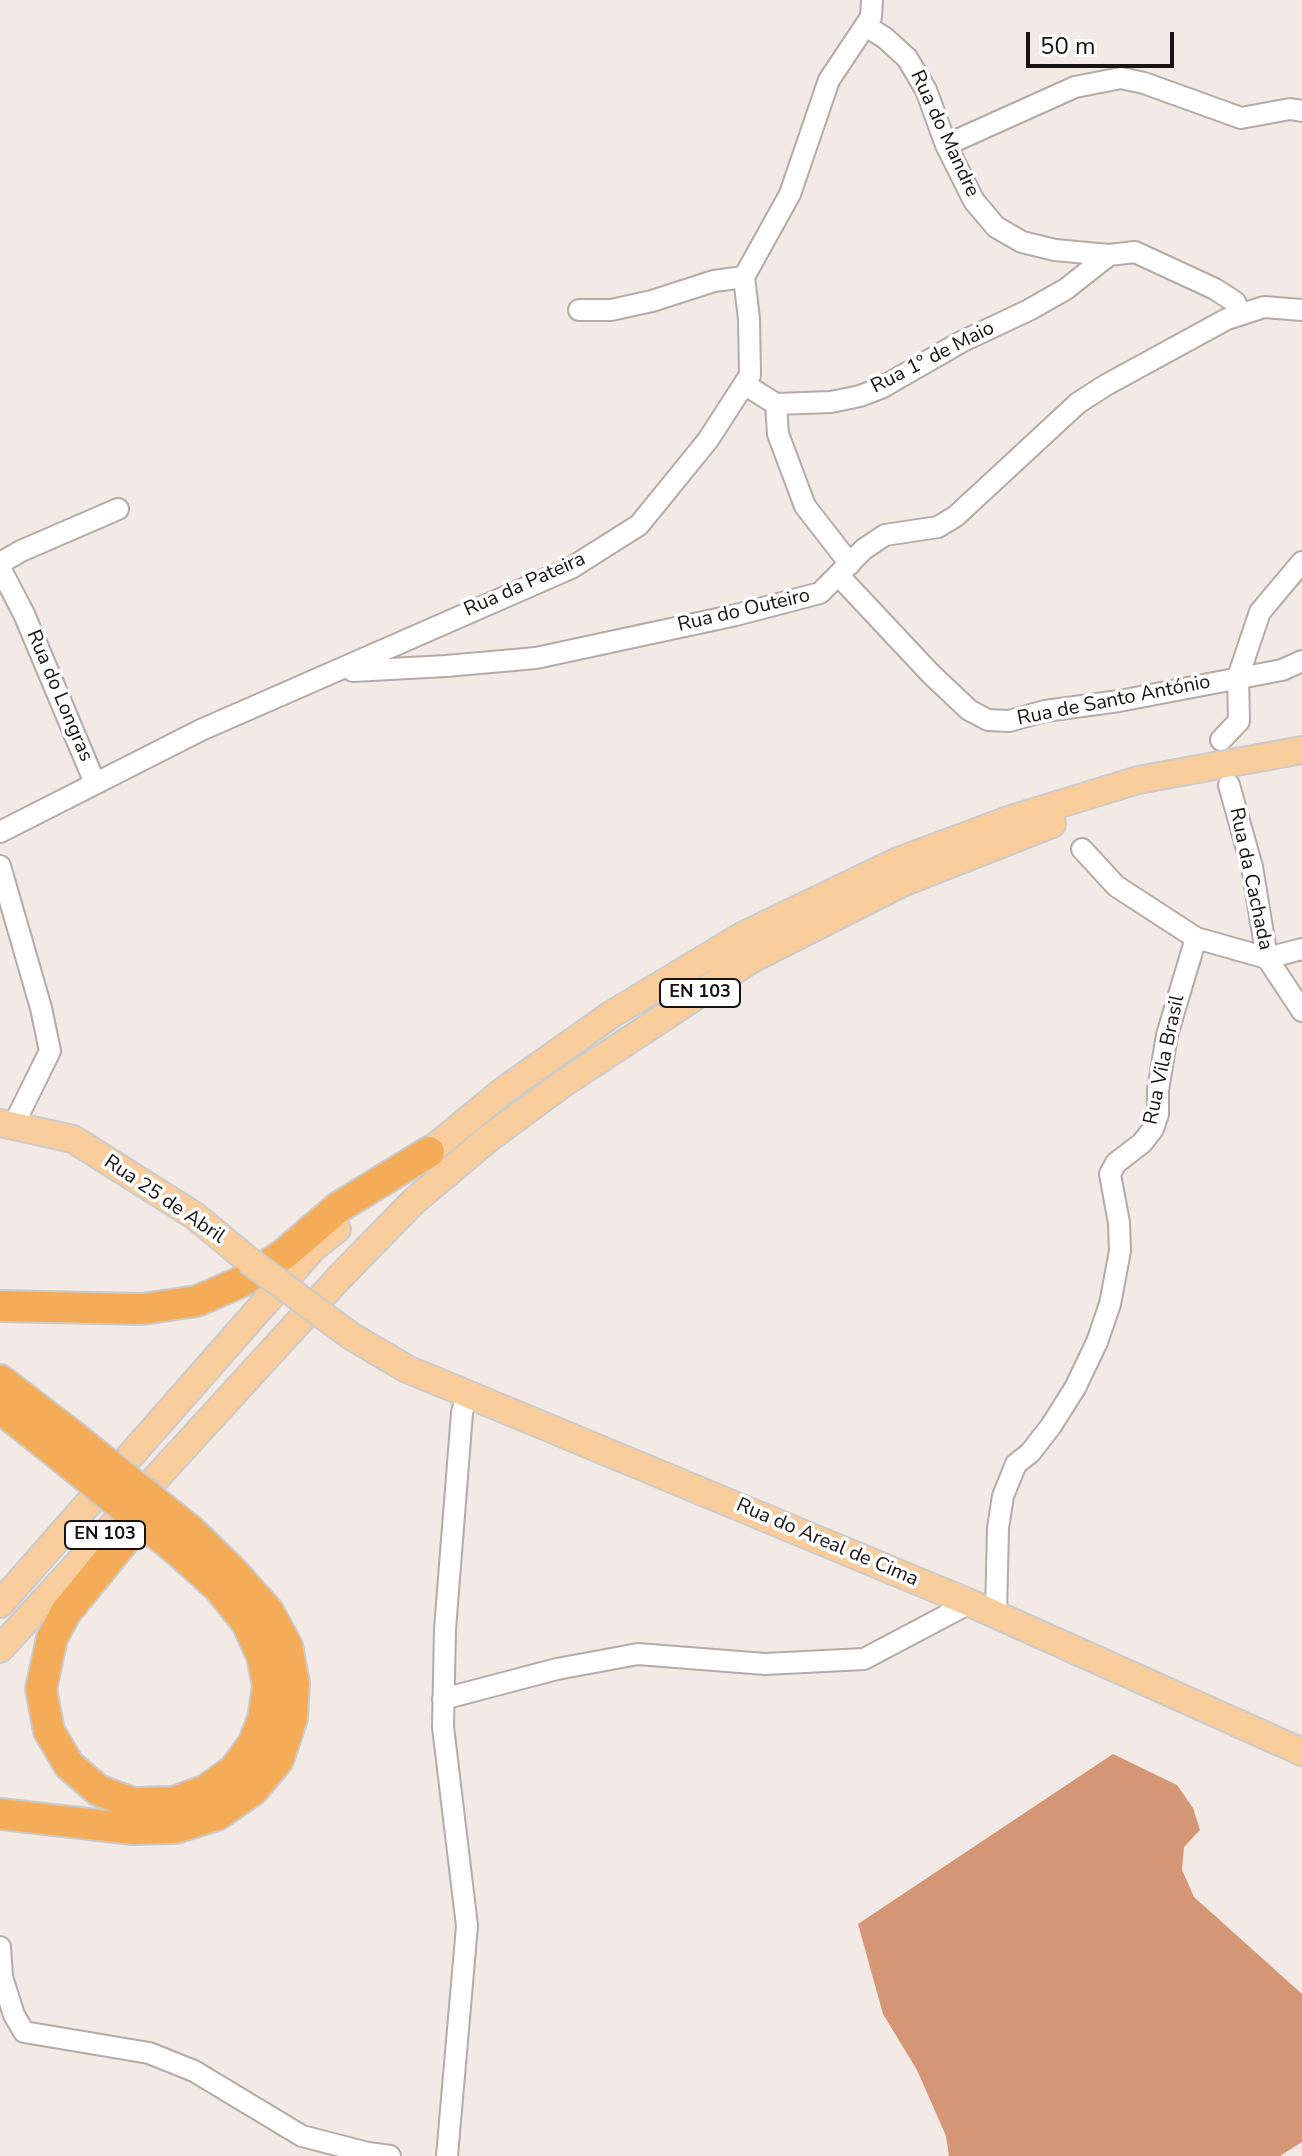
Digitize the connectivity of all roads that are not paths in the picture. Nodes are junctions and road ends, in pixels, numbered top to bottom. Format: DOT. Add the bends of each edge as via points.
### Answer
graph roads {
  1 [pos="872,0"];
  2 [pos="866,26"];
  3 [pos="1302,111"];
  4 [pos="946,145"];
  5 [pos="1109,255"];
  6 [pos="744,277"];
  7 [pos="579,310"];
  8 [pos="1302,310"];
  9 [pos="1241,314"];
  10 [pos="744,384"];
  11 [pos="776,404"];
  12 [pos="118,509"];
  13 [pos="1302,562"];
  14 [pos="0,566"];
  15 [pos="844,570"];
  16 [pos="1302,661"];
  17 [pos="334,673"];
  18 [pos="1238,677"];
  19 [pos="1221,740"];
  20 [pos="1302,750"];
  21 [pos="1273,755"];
  22 [pos="95,783"];
  23 [pos="1229,785"];
  24 [pos="0,832"];
  25 [pos="1082,849"];
  26 [pos="0,866"];
  27 [pos="1196,938"];
  28 [pos="1302,949"];
  29 [pos="1267,958"];
  30 [pos="1302,1011"];
  31 [pos="7,1124"];
  32 [pos="429,1152"];
  33 [pos="0,1306"];
  34 [pos="351,1336"];
  35 [pos="0,1380"];
  36 [pos="467,1392"];
  37 [pos="0,1408"];
  38 [pos="66,1446"];
  39 [pos="151,1486"];
  40 [pos="184,1541"];
  41 [pos="970,1603"];
  42 [pos="0,1604"];
  43 [pos="996,1614"];
  44 [pos="0,1649"];
  45 [pos="443,1699"];
  46 [pos="1302,1752"];
  47 [pos="0,1814"];
  48 [pos="0,1947"];
  49 [pos="390,2156"];
  50 [pos="447,2156"];
  1 -- 2 [label="street"];
  2 -- 4 [label="street, Rua do Mandre" via="907,58 926,90"];
  2 -- 6 [label="street" via="829,80 790,194"];
  3 -- 4 [label="street" via="1241,118 1121,78 1075,87"];
  4 -- 5 [label="street, Rua do Mandre" via="974,201 996,227 1022,242"];
  5 -- 9 [label="street, Rua do Mandre" via="1135,252 1215,289 1235,302"];
  5 -- 11 [label="street, Rua 1º de Maio" via="1066,289 881,388 831,402"];
  6 -- 7 [label="street" via="611,310"];
  6 -- 10 [label="street, Rua da Pateira" via="750,375"];
  8 -- 9 [label="street, Rua do Outeiro" via="1264,307"];
  9 -- 15 [label="street, Rua do Outeiro" via="1078,403 956,516 938,527 885,535"];
  10 -- 11 [label="street"];
  10 -- 17 [label="street, Rua da Pateira" via="708,440 639,525 571,568"];
  11 -- 15 [label="street, Rua de Santo António" via="778,434 805,506"];
  12 -- 14 [label="street" via="21,551"];
  13 -- 18 [label="street" via="1260,612"];
  14 -- 22 [label="street, Rua do Longras"];
  15 -- 17 [label="street, Rua do Outeiro" via="820,593 787,603 536,658"];
  15 -- 18 [label="street, Rua de Santo António" via="931,674 969,710 988,720 1009,721"];
  16 -- 18 [label="street, Rua de Santo António"];
  17 -- 22 [label="street, Rua da Pateira"];
  18 -- 19 [label="street" via="1239,721"];
  20 -- 21 [label="main road, EN 103"];
  21 -- 32 [label="main road, EN 103" via="1138,780 898,861 742,936 612,1014 503,1091"];
  21 -- 39 [label="main road, EN 103" via="1140,792 1019,836 902,883 740,967 564,1083 413,1202"];
  22 -- 24 [label="street, Rua da Pateira"];
  23 -- 29 [label="street, Rua da Cachada" via="1252,867"];
  25 -- 27 [label="street" via="1116,886"];
  26 -- 31 [label="street" via="50,1051"];
  27 -- 29 [label="street"];
  27 -- 43 [label="street, Rua Vila Brasil" via="1167,1035 1153,1129 1110,1174 1120,1251 1110,1304 1075,1388 1051,1426 1016,1464 1003,1496"];
  28 -- 29 [label="street"];
  29 -- 30 [label="street, Rua da Cachada"];
  31 -- 34 [label="main road, Rua 25 de Abril, bridge" via="73,1139 195,1216"];
  32 -- 33 [label="highway" via="339,1207 283,1255 241,1282 197,1301 143,1309"];
  32 -- 42 [label="main road, EN 103" via="313,1248"];
  34 -- 36 [label="main road, Rua do Areal de Cima" via="407,1369"];
  35 -- 38 [label="highway"];
  36 -- 41 [label="main road, Rua do Areal de Cima"];
  36 -- 45 [label="street"];
  37 -- 38 [label="highway"];
  38 -- 40 [label="highway, bridge"];
  39 -- 40 [label="highway" via="123,1542 66,1612 52,1638 41,1689 49,1731 69,1765 98,1790 132,1803 174,1802 206,1790 234,1770 263,1719 268,1686 262,1656 247,1623"];
  39 -- 44 [label="main road, EN 103"];
  40 -- 47 [label="highway" via="234,1573 268,1611 287,1646 293,1706 278,1760 253,1790 217,1815 175,1828 133,1829"];
  41 -- 43 [label="main road, Rua do Areal de Cima"];
  41 -- 45 [label="street" via="864,1659 765,1664 638,1654"];
  43 -- 46 [label="main road, Rua do Areal de Cima"];
  45 -- 50 [label="street" via="467,1926"];
  48 -- 49 [label="street" via="2,1977 24,2032 149,2053 194,2071 302,2136"];
}
